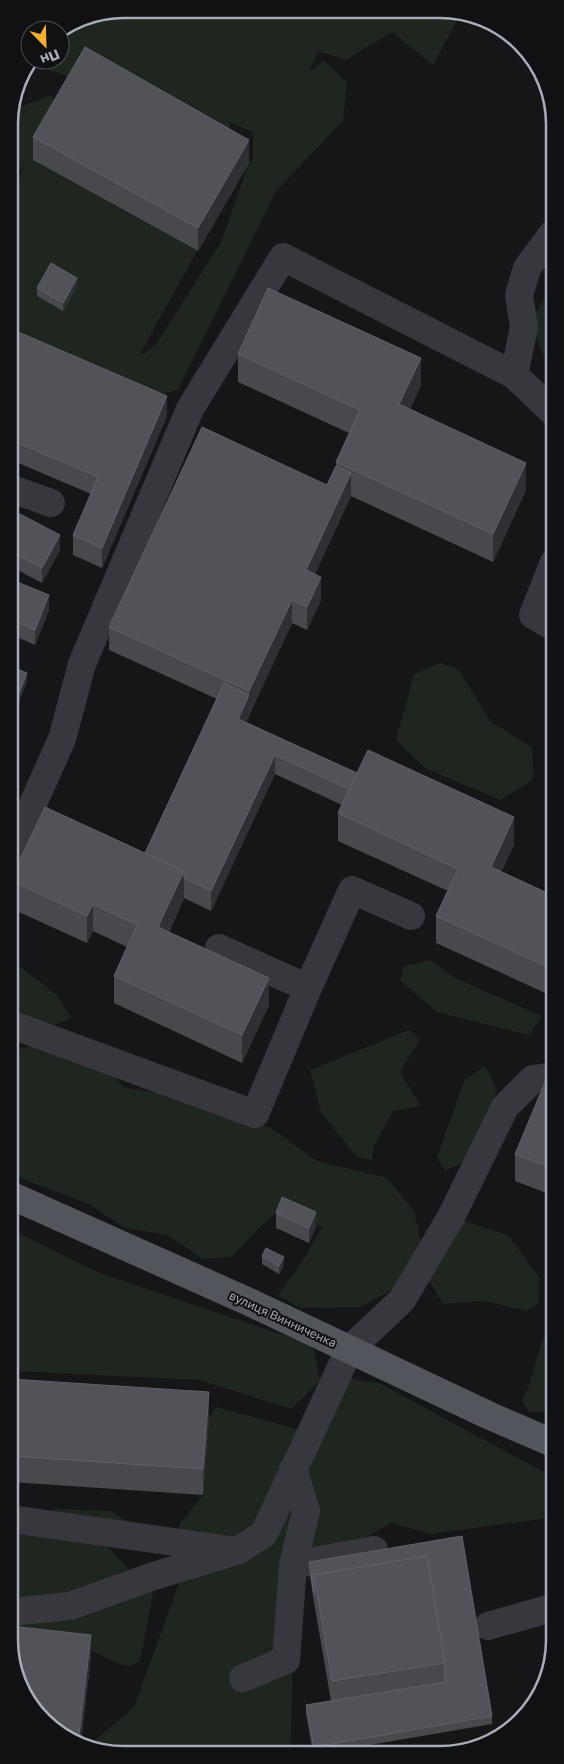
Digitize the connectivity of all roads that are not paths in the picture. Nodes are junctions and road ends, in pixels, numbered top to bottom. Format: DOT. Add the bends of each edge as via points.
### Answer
graph roads {
  1 [pos="546,242"];
  2 [pos="514,375"];
  3 [pos="546,405"];
  4 [pos="18,491"];
  5 [pos="51,503"];
  6 [pos="546,582"];
  7 [pos="546,622"];
  8 [pos="18,837"];
  9 [pos="410,916"];
  10 [pos="219,948"];
  11 [pos="308,988"];
  12 [pos="18,1027"];
  13 [pos="546,1077"];
  14 [pos="18,1199"];
  15 [pos="349,1350"];
  16 [pos="546,1440"];
  17 [pos="293,1470"];
  18 [pos="18,1520"];
  19 [pos="374,1550"];
  20 [pos="237,1551"];
  21 [pos="294,1565"];
  22 [pos="546,1610"];
  23 [pos="18,1611"];
  24 [pos="488,1626"];
  25 [pos="243,1678"];
  1 -- 2 [label="lane" via="527,268 519,295 524,328"];
  2 -- 3 [label="lane"];
  2 -- 8 [label="lane" via="283,257 190,409 82,664 62,739"];
  4 -- 5 [label="lane"];
  6 -- 7 [label="lane" via="533,615"];
  9 -- 11 [label="lane" via="352,890"];
  10 -- 11 [label="lane"];
  11 -- 12 [label="lane" via="255,1114"];
  13 -- 15 [label="lane" via="533,1079 505,1107 451,1217 402,1300"];
  14 -- 15 [label="main road, вулиця Винниченка"];
  15 -- 16 [label="main road, вулиця Винниченка"];
  15 -- 17 [label="lane" via="328,1417"];
  17 -- 20 [label="lane" via="264,1534"];
  17 -- 21 [label="lane" via="306,1511"];
  18 -- 20 [label="lane"];
  19 -- 21 [label="lane"];
  20 -- 23 [label="lane" via="70,1606"];
  21 -- 25 [label="lane" via="286,1660"];
  22 -- 24 [label="lane"];
}
